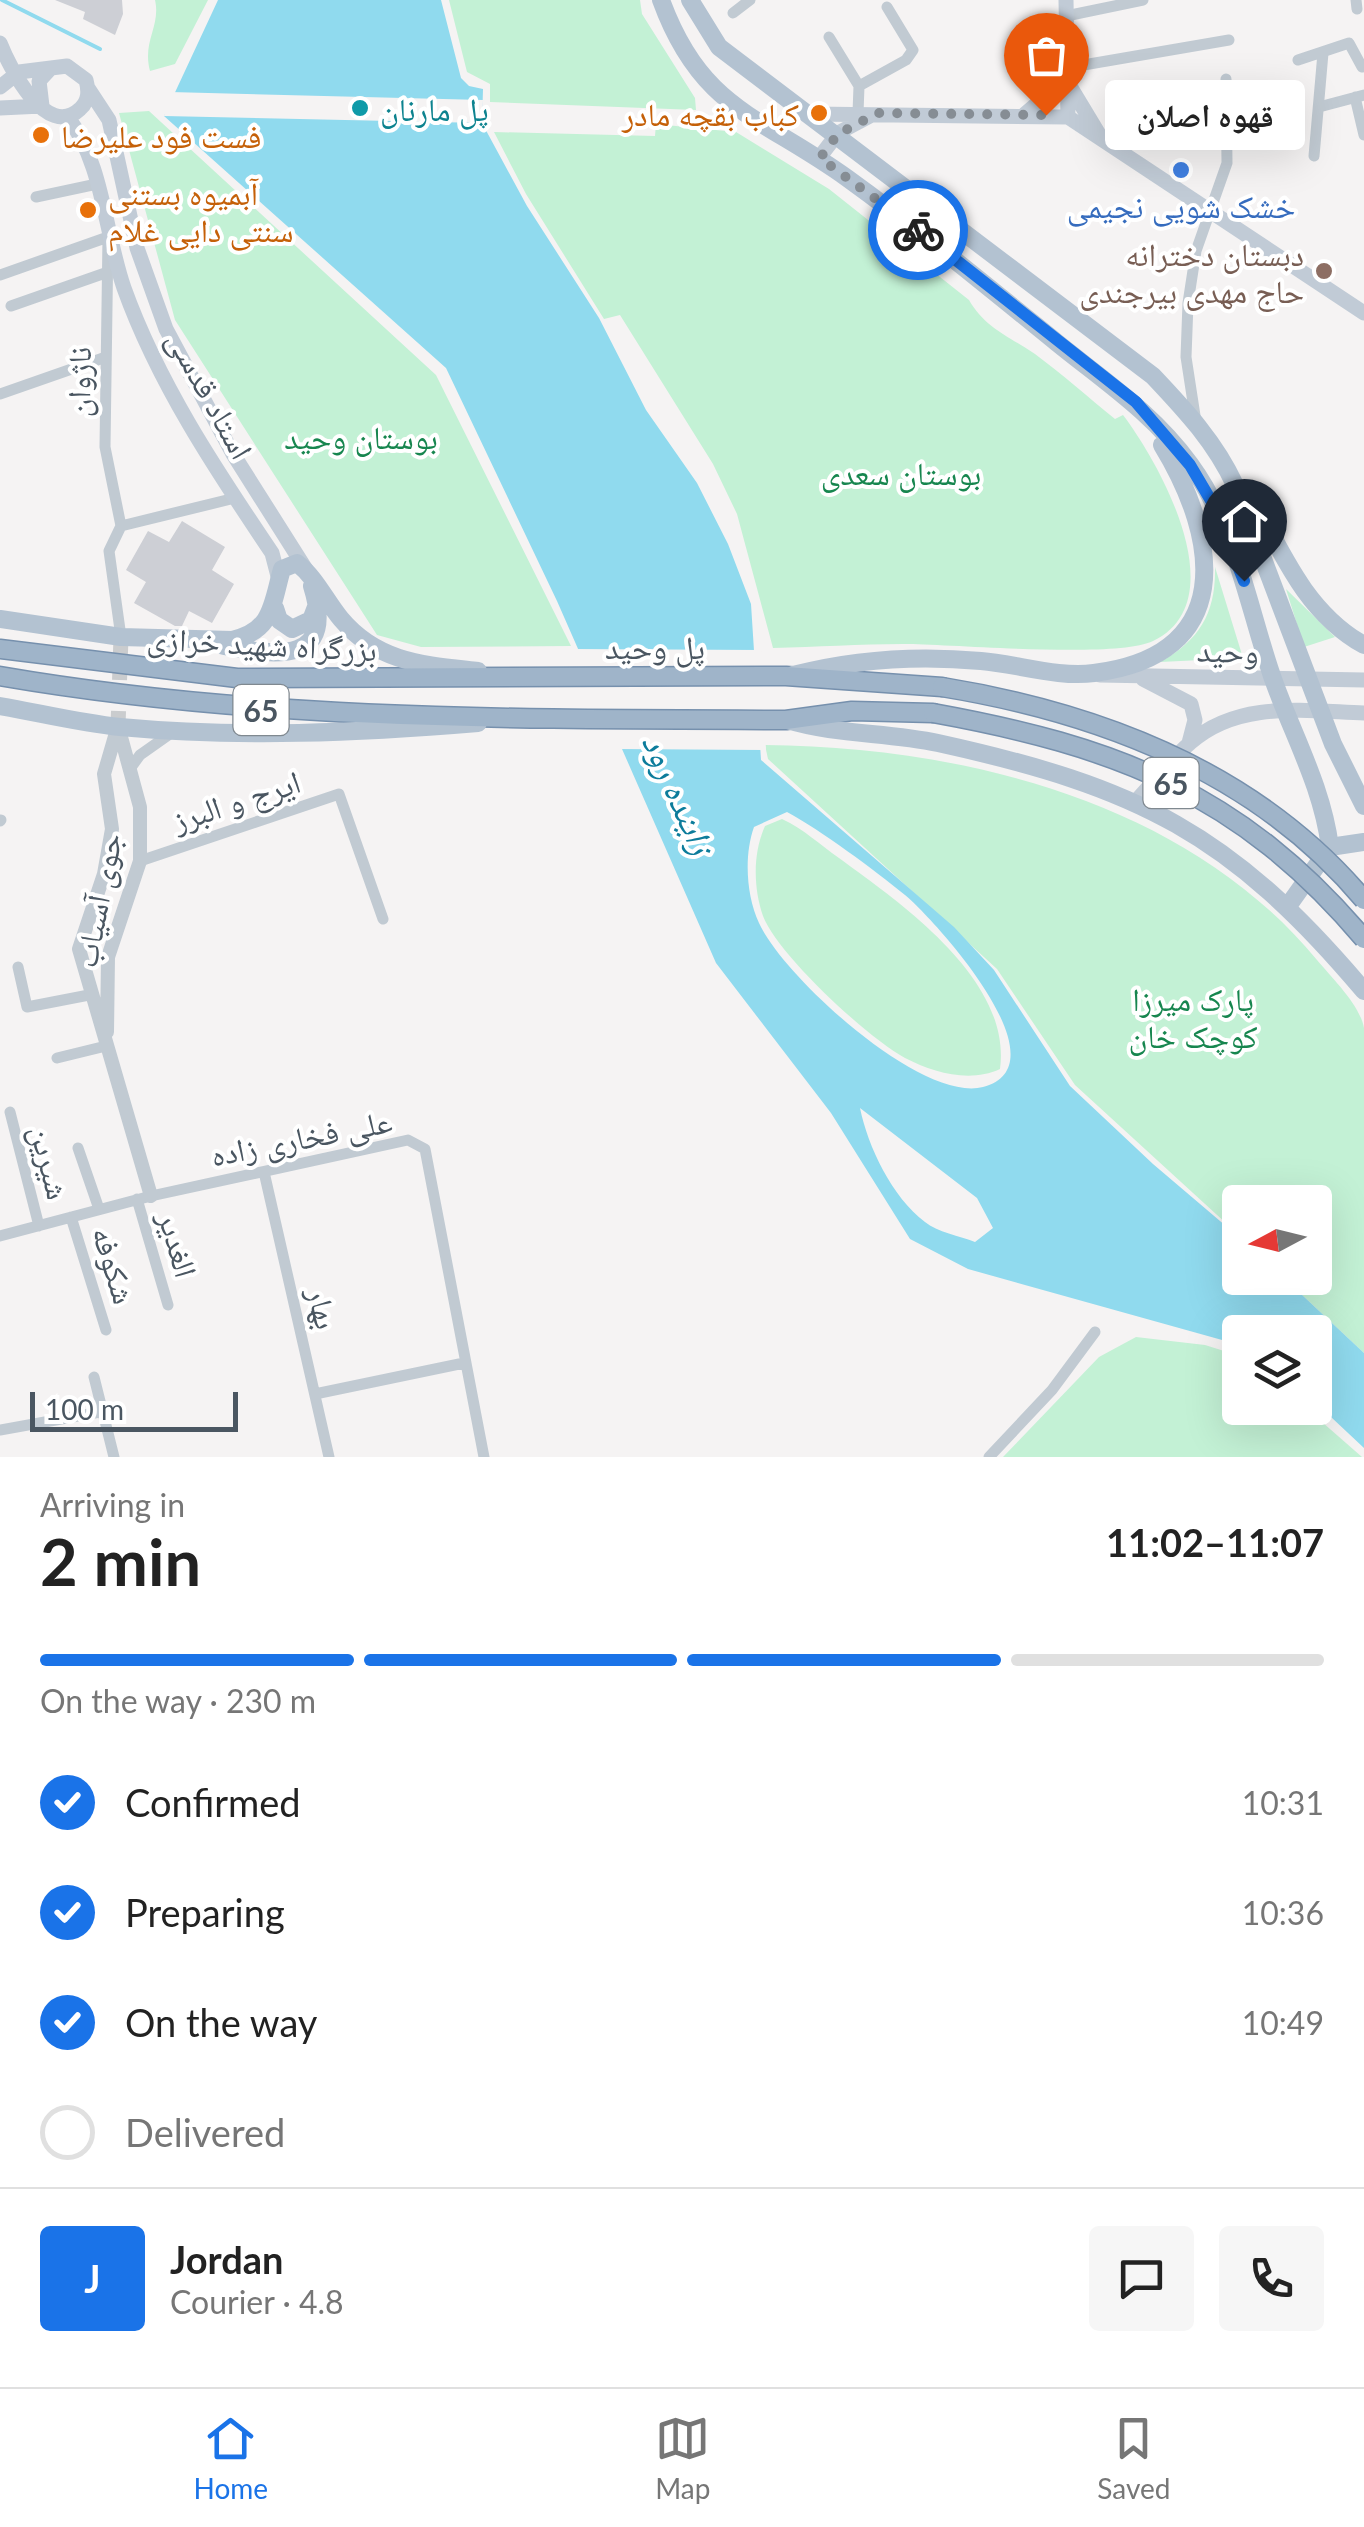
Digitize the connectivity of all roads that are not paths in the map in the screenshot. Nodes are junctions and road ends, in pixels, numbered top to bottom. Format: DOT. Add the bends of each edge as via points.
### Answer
graph roads {
  1 [pos="661,0"];
  2 [pos="690,0"];
  3 [pos="750,0"];
  4 [pos="1144,0"];
  5 [pos="887,7"];
  6 [pos="1066,8"];
  7 [pos="733,14"];
  8 [pos="829,37"];
  9 [pos="1229,40"];
  10 [pos="0,44"];
  11 [pos="1323,53"];
  12 [pos="1298,60"];
  13 [pos="51,68"];
  14 [pos="1363,69"];
  15 [pos="1066,74"];
  16 [pos="1226,80"];
  17 [pos="6,82"];
  18 [pos="858,86"];
  19 [pos="88,88"];
  20 [pos="1359,96"];
  21 [pos="42,106"];
  22 [pos="1319,107"];
  23 [pos="0,108"];
  24 [pos="858,113"];
  25 [pos="878,113"];
  26 [pos="811,114"];
  27 [pos="1025,114"];
  28 [pos="67,116"];
  29 [pos="1068,116"];
  30 [pos="838,134"];
  31 [pos="1364,134"];
  32 [pos="1102,139"];
  33 [pos="1314,156"];
  34 [pos="820,158"];
  35 [pos="97,184"];
  36 [pos="36,198"];
  37 [pos="1210,208"];
  38 [pos="108,237"];
  39 [pos="108,272"];
  40 [pos="0,275"];
  41 [pos="11,306"];
  42 [pos="1364,313"];
  43 [pos="106,358"];
  44 [pos="0,394"];
  45 [pos="1136,402"];
  46 [pos="1196,422"];
  47 [pos="1219,450"];
  48 [pos="235,498"];
  49 [pos="121,526"];
  50 [pos="307,571"];
  51 [pos="279,580"];
  52 [pos="317,605"];
  53 [pos="275,608"];
  54 [pos="0,619"];
  55 [pos="121,637"];
  56 [pos="195,641"];
  57 [pos="1364,645"];
  58 [pos="0,649"];
  59 [pos="1091,674"];
  60 [pos="0,676"];
  61 [pos="523,676"];
  62 [pos="786,676"];
  63 [pos="1138,677"];
  64 [pos="1273,678"];
  65 [pos="1309,680"];
  66 [pos="1364,680"];
  67 [pos="0,687"];
  68 [pos="90,692"];
  69 [pos="0,706"];
  70 [pos="1284,710"];
  71 [pos="1320,712"];
  72 [pos="1364,713"];
  73 [pos="523,720"];
  74 [pos="786,720"];
  75 [pos="118,726"];
  76 [pos="176,730"];
  77 [pos="1189,743"];
  78 [pos="132,766"];
  79 [pos="1136,801"];
  80 [pos="1364,806"];
  81 [pos="1364,842"];
  82 [pos="1330,847"];
  83 [pos="140,861"];
  84 [pos="1364,900"];
  85 [pos="1288,906"];
  86 [pos="382,919"];
  87 [pos="1364,939"];
  88 [pos="18,967"];
  89 [pos="1364,991"];
  90 [pos="89,994"];
  91 [pos="106,1046"];
  92 [pos="57,1058"];
  93 [pos="10,1112"];
  94 [pos="78,1148"];
  95 [pos="264,1172"];
  96 [pos="144,1198"];
  97 [pos="99,1209"];
  98 [pos="71,1217"];
  99 [pos="39,1226"];
  100 [pos="0,1236"];
  101 [pos="168,1304"];
  102 [pos="106,1330"];
  103 [pos="1095,1332"];
  104 [pos="464,1364"];
  105 [pos="94,1377"];
  106 [pos="315,1394"];
  107 [pos="100,1412"];
  108 [pos="0,1430"];
  109 [pos="114,1457"];
  110 [pos="329,1457"];
  111 [pos="484,1457"];
  112 [pos="990,1457"];
  1 -- 34 [label="main road" via="702,80"];
  2 -- 26 [label="main road" via="719,47"];
  3 -- 7 [label="street"];
  4 -- 6 [label="street"];
  5 -- 18 [label="street" via="913,50"];
  6 -- 15 [label="main road"];
  8 -- 18 [label="street"];
  9 -- 15 [label="street"];
  10 -- 17 [label="main road"];
  11 -- 12 [label="street"];
  11 -- 14 [label="street" via="1349,44"];
  11 -- 22 [label="street"];
  13 -- 17 [label="main road" via="28,69"];
  13 -- 19 [label="main road" via="74,68"];
  13 -- 21 [label="main road" via="37,90"];
  15 -- 27 [label="main road"];
  15 -- 29 [label="main road"];
  15 -- 32 [label="main road"];
  16 -- 37 [label="street" via="1227,163"];
  17 -- 21 [label="main road"];
  18 -- 24 [label="street"];
  19 -- 28 [label="main road" via="85,103"];
  19 -- 50 [label="main road, استاد قدسی" via="110,120 137,248 166,330"];
  20 -- 22 [label="street"];
  20 -- 31 [label="street"];
  21 -- 23 [label="main road"];
  21 -- 28 [label="main road"];
  22 -- 33 [label="street"];
  24 -- 25 [label="main road"];
  24 -- 26 [label="main road"];
  25 -- 27 [label="main road"];
  25 -- 30 [label="main road"];
  26 -- 30 [label="main road"];
  27 -- 29 [label="main road"];
  28 -- 35 [label="main road, استاد قدسی" via="92,154"];
  29 -- 32 [label="main road"];
  30 -- 34 [label="main road"];
  30 -- 46 [label="main road" via="1153,376"];
  32 -- 37 [label="main road"];
  34 -- 45 [label="main road"];
  35 -- 36 [label="street"];
  35 -- 38 [label="main road, استاد قدسی"];
  37 -- 42 [label="main road"];
  37 -- 46 [label="street" via="1188,303 1186,357"];
  38 -- 39 [label="street, ناژوان"];
  38 -- 40 [label="street"];
  38 -- 48 [label="main road, استاد قدسی" via="144,338"];
  39 -- 41 [label="street"];
  39 -- 43 [label="street, ناژوان"];
  43 -- 44 [label="street"];
  43 -- 49 [label="street, ناژوان" via="104,447"];
  45 -- 59 [label="main road" via="1188,486 1203,536 1206,582 1178,642 1136,664"];
  45 -- 64 [label="main road" via="1190,465 1213,504"];
  46 -- 47 [label="main road"];
  47 -- 57 [label="main road" via="1307,596"];
  47 -- 65 [label="main road"];
  48 -- 49 [label="street"];
  48 -- 51 [label="main road, استاد قدسی" via="272,554"];
  49 -- 55 [label="street, ناژوان" via="109,551"];
  50 -- 51 [label="main road" via="288,563"];
  50 -- 52 [label="main road"];
  50 -- 61 [label="main road" via="375,651 420,664"];
  51 -- 53 [label="main road"];
  52 -- 53 [label="main road" via="311,620 292,629"];
  52 -- 56 [label="main road" via="314,639 291,652"];
  53 -- 56 [label="main road" via="250,636"];
  54 -- 55 [label="main road"];
  55 -- 56 [label="main road"];
  58 -- 61 [label="highway, بزرگراه شهید خرازی / 65" via="237,678"];
  59 -- 62 [label="main road" via="914,658 846,661"];
  59 -- 63 [label="main road, وحید"];
  60 -- 68 [label="highway, بزرگراه شهید خرازی / 65"];
  61 -- 62 [label="highway, پل وحید / 65"];
  62 -- 84 [label="highway, 65, bridge" via="942,687 1061,712 1171,752 1312,847"];
  63 -- 64 [label="main road, وحید"];
  63 -- 77 [label="main road" via="1191,704"];
  64 -- 65 [label="main road, وحید"];
  64 -- 70 [label="main road"];
  65 -- 66 [label="main road, وحید"];
  65 -- 71 [label="main road"];
  67 -- 68 [label="highway" via="65,698"];
  68 -- 73 [label="highway, بزرگراه شهید خرازی / 65" via="230,708"];
  69 -- 75 [label="main road"];
  70 -- 71 [label="main road, وحید"];
  70 -- 77 [label="main road, وحید" via="1226,720"];
  70 -- 82 [label="main road" via="1322,798"];
  71 -- 72 [label="main road, وحید"];
  71 -- 80 [label="main road"];
  73 -- 74 [label="highway, 65"];
  73 -- 76 [label="main road" via="378,732"];
  74 -- 79 [label="main road" via="934,742 1064,774"];
  74 -- 87 [label="highway, 65, bridge" via="852,711 932,713 1058,740 1158,776 1292,864"];
  75 -- 76 [label="main road"];
  75 -- 78 [label="street, جوی آسیاب"];
  75 -- 90 [label="street, جوی آسیاب" via="104,774 112,828 107,859 80,948"];
  76 -- 78 [label="street"];
  77 -- 79 [label="main road, وحید"];
  78 -- 83 [label="street, جوی آسیاب"];
  79 -- 85 [label="main road" via="1190,828"];
  81 -- 82 [label="main road"];
  82 -- 85 [label="main road"];
  83 -- 86 [label="street, ایرج و البرز" via="339,794"];
  83 -- 91 [label="street, جوی آسیاب" via="108,956"];
  85 -- 89 [label="main road"];
  88 -- 90 [label="street" via="27,1008"];
  90 -- 91 [label="street, جوی آسیاب"];
  91 -- 92 [label="street"];
  91 -- 96 [label="street, جوی آسیاب"];
  93 -- 99 [label="street, شیرین"];
  94 -- 97 [label="street"];
  95 -- 96 [label="street, علی فخاری زاده"];
  95 -- 104 [label="street, علی فخاری زاده" via="408,1140 425,1150"];
  95 -- 106 [label="street, بهار"];
  96 -- 97 [label="street, علی فخاری زاده"];
  96 -- 101 [label="street, الغدیر"];
  97 -- 98 [label="street, علی فخاری زاده"];
  98 -- 99 [label="street, علی فخاری زاده"];
  98 -- 102 [label="street, شکوفه"];
  99 -- 100 [label="street, علی فخاری زاده"];
  103 -- 112 [label="street"];
  104 -- 106 [label="street"];
  104 -- 111 [label="street, علی فخاری زاده"];
  105 -- 107 [label="street"];
  106 -- 110 [label="street, بهار"];
  107 -- 108 [label="street"];
  107 -- 109 [label="street"];
}
